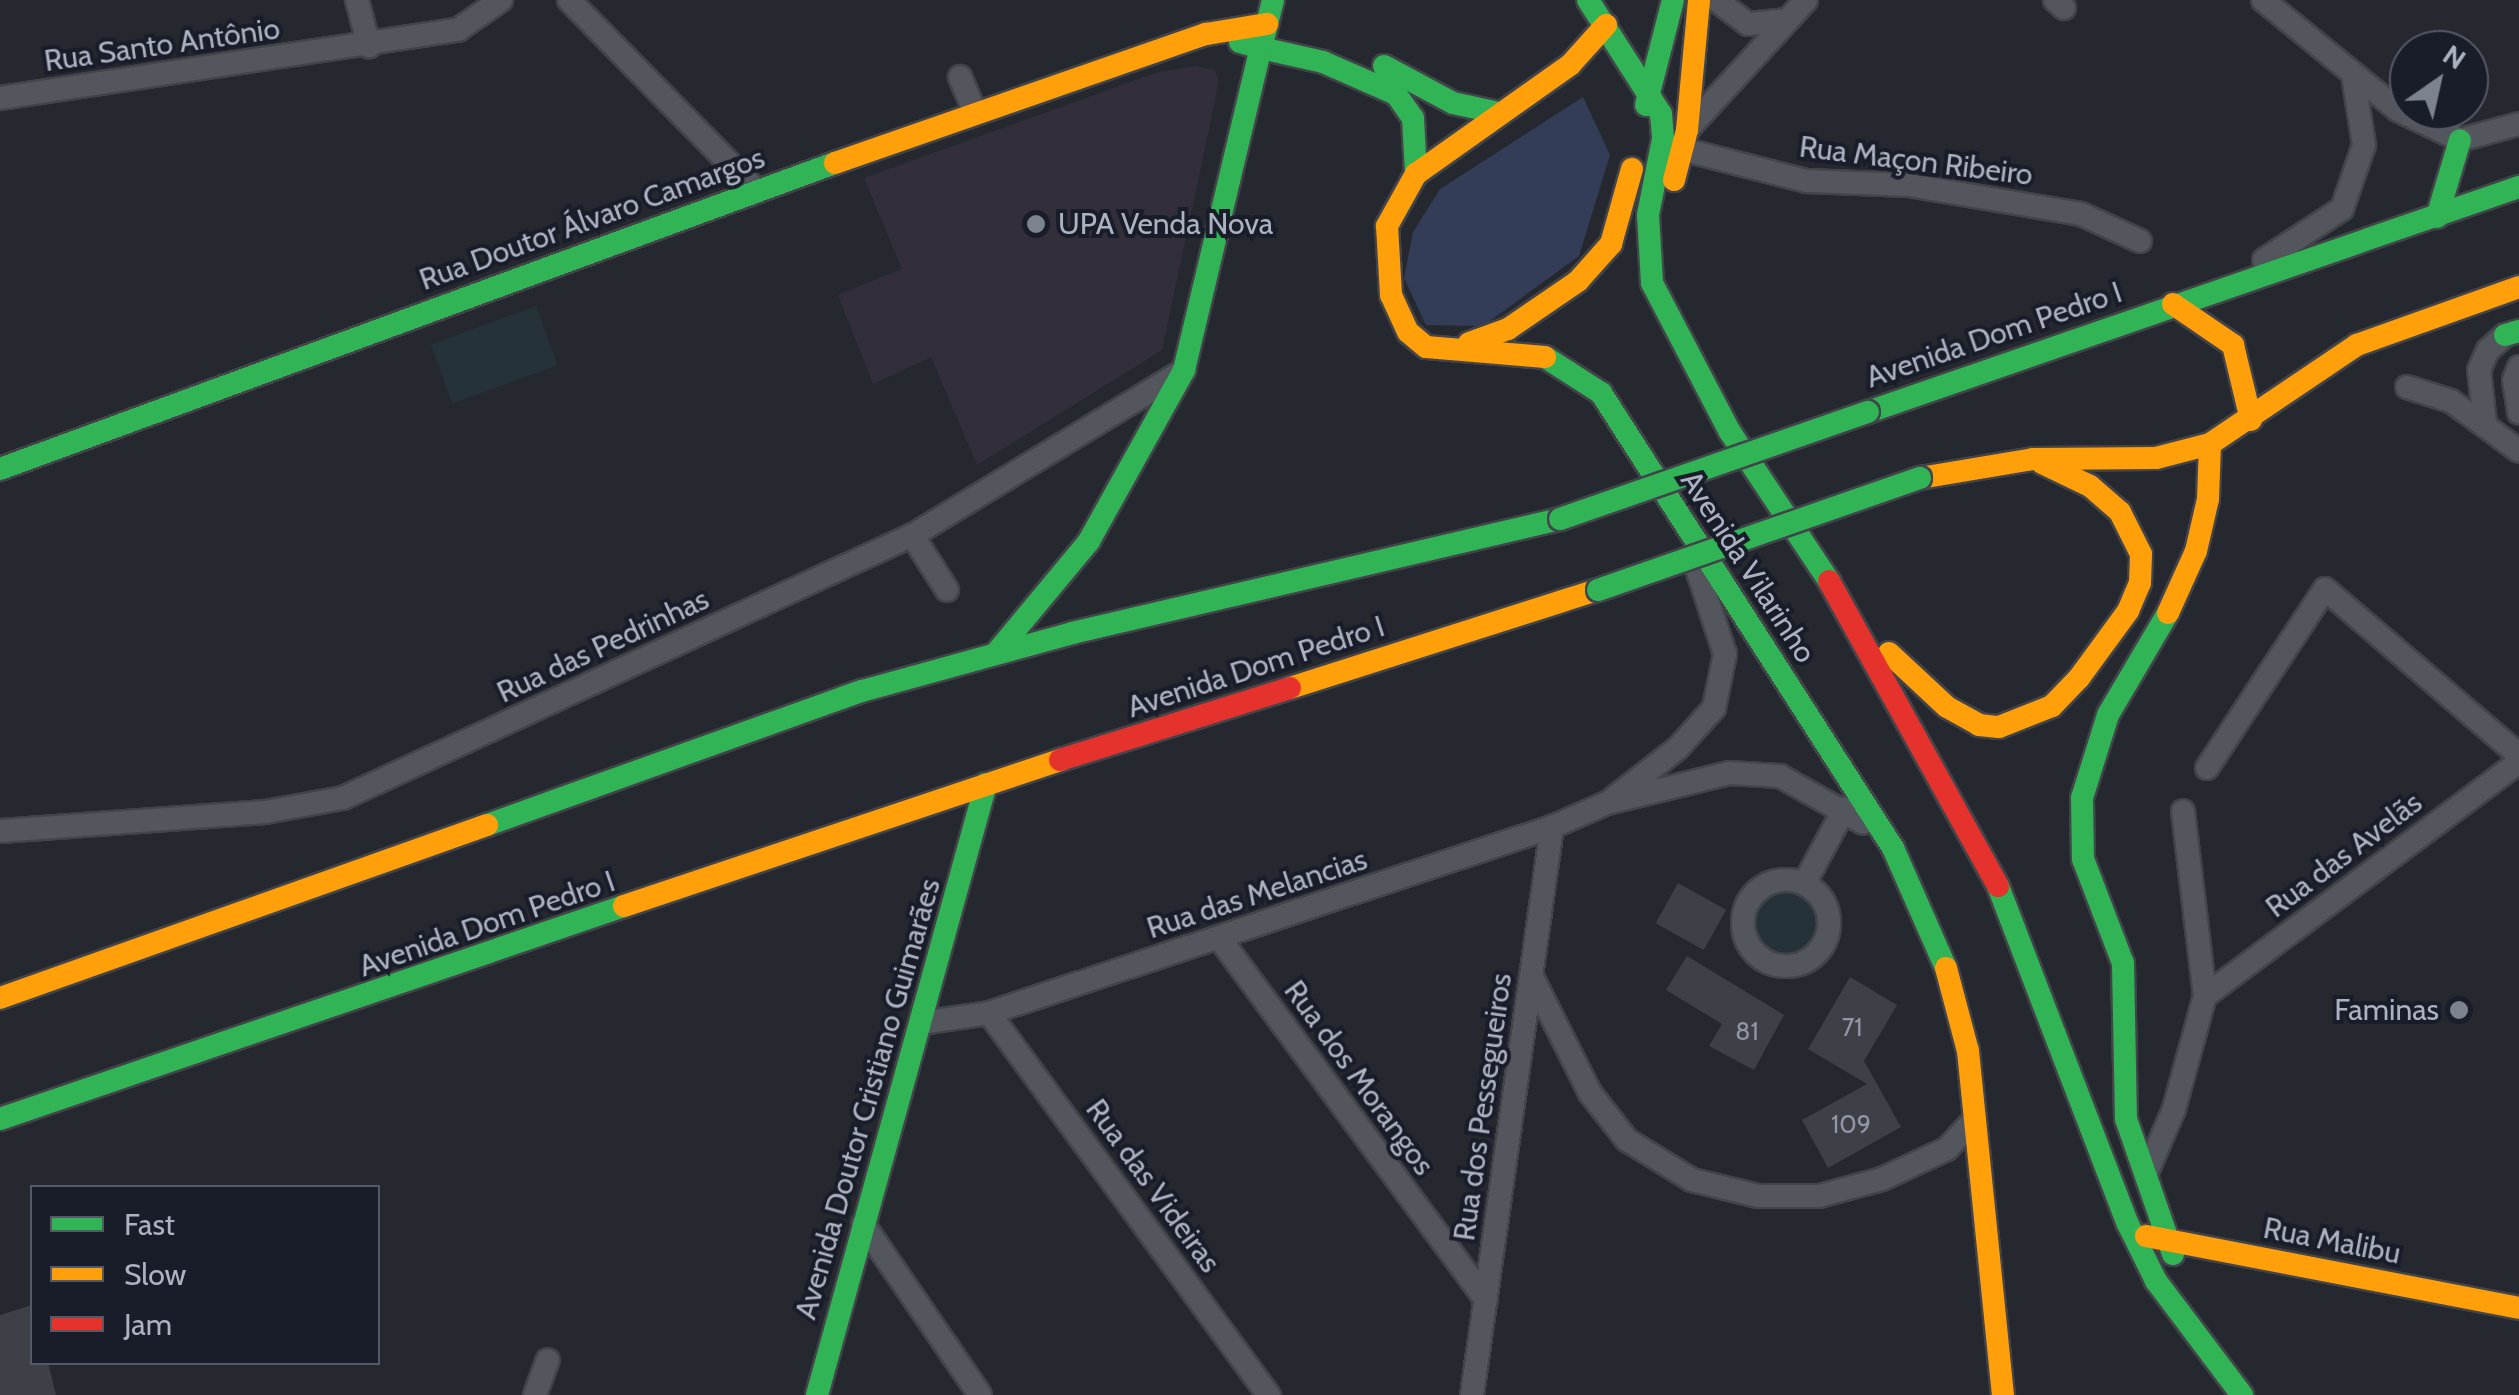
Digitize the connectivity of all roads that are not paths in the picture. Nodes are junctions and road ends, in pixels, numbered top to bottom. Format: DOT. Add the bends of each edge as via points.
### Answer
graph roads {
  1 [pos="357,0"];
  2 [pos="500,0"];
  3 [pos="569,0"];
  4 [pos="1273,0"];
  5 [pos="1588,0"];
  6 [pos="1618,0"];
  7 [pos="1673,0"];
  8 [pos="1699,0"];
  9 [pos="1716,0"];
  10 [pos="1806,0"];
  11 [pos="2263,0"];
  12 [pos="1788,20"];
  13 [pos="1267,24"];
  14 [pos="1606,25"];
  15 [pos="1206,34"];
  16 [pos="369,46"];
  17 [pos="1261,48"];
  18 [pos="2354,75"];
  19 [pos="960,77"];
  20 [pos="1650,89"];
  21 [pos="0,98"];
  22 [pos="975,112"];
  23 [pos="1498,112"];
  24 [pos="2519,124"];
  25 [pos="1684,139"];
  26 [pos="2460,140"];
  27 [pos="1416,174"];
  28 [pos="2519,186"];
  29 [pos="757,190"];
  30 [pos="2437,217"];
  31 [pos="2140,241"];
  32 [pos="2224,286"];
  33 [pos="2519,287"];
  34 [pos="2173,304"];
  35 [pos="1668,314"];
  36 [pos="2512,333"];
  37 [pos="1444,350"];
  38 [pos="2519,367"];
  39 [pos="1184,370"];
  40 [pos="2407,387"];
  41 [pos="2519,412"];
  42 [pos="2251,420"];
  43 [pos="2485,424"];
  44 [pos="2210,444"];
  45 [pos="2519,451"];
  46 [pos="2033,459"];
  47 [pos="0,468"];
  48 [pos="1678,516"];
  49 [pos="912,535"];
  50 [pos="1064,572"];
  51 [pos="947,590"];
  52 [pos="1851,615"];
  53 [pos="1072,634"];
  54 [pos="996,652"];
  55 [pos="2519,758"];
  56 [pos="2207,768"];
  57 [pos="986,784"];
  58 [pos="947,796"];
  59 [pos="1607,803"];
  60 [pos="1845,808"];
  61 [pos="2184,812"];
  62 [pos="977,820"];
  63 [pos="1552,828"];
  64 [pos="0,831"];
  65 [pos="1893,848"];
  66 [pos="1804,884"];
  67 [pos="1220,939"];
  68 [pos="1532,977"];
  69 [pos="2205,996"];
  70 [pos="0,998"];
  71 [pos="988,1013"];
  72 [pos="921,1023"];
  73 [pos="1978,1116"];
  74 [pos="0,1118"];
  75 [pos="1946,1149"];
  76 [pos="1982,1163"];
  77 [pos="2144,1179"];
  78 [pos="862,1224"];
  79 [pos="2133,1234"];
  80 [pos="2164,1239"];
  81 [pos="1486,1300"];
  82 [pos="2519,1308"];
  83 [pos="548,1360"];
  84 [pos="535,1395"];
  85 [pos="817,1395"];
  86 [pos="980,1395"];
  87 [pos="1269,1395"];
  88 [pos="1472,1395"];
  89 [pos="2003,1395"];
  90 [pos="2243,1395"];
  1 -- 16 [label="street"];
  2 -- 16 [label="street, Rua Santo Antônio" via="459,29"];
  3 -- 29 [label="street"];
  4 -- 13 [label="main road"];
  5 -- 14 [label="main road"];
  6 -- 14 [label="main road"];
  7 -- 20 [label="main road"];
  8 -- 25 [label="main road, Avenida Vilarinho"];
  9 -- 12 [label="street" via="1748,24"];
  10 -- 12 [label="street"];
  11 -- 18 [label="street"];
  12 -- 25 [label="street"];
  13 -- 15 [label="main road, Rua Doutor Álvaro Camargos"];
  13 -- 17 [label="main road"];
  13 -- 23 [label="main road, Rua Doutor Álvaro Camargos" via="1359,55 1453,103"];
  14 -- 20 [label="main road"];
  14 -- 23 [label="main road" via="1570,64"];
  15 -- 17 [label="main road"];
  15 -- 22 [label="main road, Rua Doutor Álvaro Camargos"];
  16 -- 21 [label="street, Rua Santo Antônio"];
  17 -- 27 [label="main road" via="1323,62 1396,94 1413,118"];
  17 -- 39 [label="main road"];
  18 -- 26 [label="street" via="2398,110"];
  18 -- 32 [label="street" via="2364,145 2342,209"];
  19 -- 22 [label="street"];
  20 -- 35 [label="main road" via="1663,139 1647,248 1652,282"];
  20 -- 37 [label="main road" via="1611,244 1545,306 1508,329"];
  22 -- 29 [label="main road, Rua Doutor Álvaro Camargos"];
  23 -- 27 [label="main road"];
  24 -- 26 [label="street"];
  25 -- 31 [label="street, Rua Maçon Ribeiro" via="1807,181 1908,185 2081,214"];
  25 -- 35 [label="main road, Avenida Vilarinho" via="1667,232"];
  26 -- 30 [label="main road"];
  27 -- 37 [label="main road" via="1387,226 1384,260 1408,332"];
  28 -- 30 [label="main road, Avenida Dom Pedro I"];
  29 -- 47 [label="main road, Rua Doutor Álvaro Camargos"];
  30 -- 32 [label="main road, Avenida Dom Pedro I"];
  32 -- 34 [label="main road, Avenida Dom Pedro I"];
  33 -- 42 [label="main road, Avenida Dom Pedro I" via="2356,346 2298,379"];
  34 -- 42 [label="main road" via="2232,345 2244,371"];
  34 -- 53 [label="main road, Avenida Dom Pedro I, bridge" via="1560,518"];
  35 -- 52 [label="main road, Avenida Vilarinho" via="1730,432"];
  36 -- 43 [label="street" via="2488,350 2479,370"];
  37 -- 48 [label="main road, Avenida Vilarinho" via="1528,351 1559,362 1601,393"];
  38 -- 41 [label="street"];
  39 -- 49 [label="street, Rua das Pedrinhas"];
  39 -- 50 [label="main road" via="1089,541"];
  40 -- 43 [label="street" via="2451,401"];
  42 -- 44 [label="main road, Avenida Dom Pedro I"];
  43 -- 45 [label="street"];
  44 -- 46 [label="main road, Avenida Dom Pedro I" via="2156,458"];
  44 -- 77 [label="main road" via="2208,499 2183,588 2108,714 2082,798 2083,860 2123,963 2126,1119"];
  46 -- 52 [label="main road" via="2090,486 2120,512 2141,554 2140,583 2128,611 2052,706 1999,727 1979,725 1917,683"];
  46 -- 57 [label="main road, Avenida Dom Pedro I, bridge" via="1920,478 1598,590"];
  48 -- 59 [label="street, Rua das Melancias" via="1726,654 1714,708 1678,748"];
  48 -- 65 [label="main road, Avenida Vilarinho"];
  49 -- 51 [label="street"];
  49 -- 64 [label="street, Rua das Pedrinhas" via="343,798 265,812"];
  50 -- 53 [label="main road" via="1058,612"];
  50 -- 54 [label="main road"];
  52 -- 79 [label="main road, Avenida Vilarinho" via="2007,904 2062,1064"];
  53 -- 54 [label="main road, Avenida Dom Pedro I"];
  54 -- 70 [label="main road, Avenida Dom Pedro I" via="862,691"];
  55 -- 56 [label="street" via="2324,590"];
  55 -- 69 [label="street, Rua das Avelãs"];
  57 -- 58 [label="main road, Avenida Dom Pedro I"];
  57 -- 62 [label="main road, Avenida Doutor Cristiano Guimarães"];
  58 -- 62 [label="main road"];
  58 -- 74 [label="main road, Avenida Dom Pedro I"];
  59 -- 60 [label="street, Rua das Melancias" via="1729,773 1780,776"];
  59 -- 63 [label="street, Rua das Melancias"];
  60 -- 65 [label="street, Rua das Melancias"];
  60 -- 66 [label="street"];
  61 -- 69 [label="street"];
  62 -- 72 [label="main road, Avenida Doutor Cristiano Guimarães"];
  63 -- 67 [label="street, Rua das Melancias"];
  63 -- 68 [label="street, Rua dos Pessegueiros"];
  65 -- 73 [label="main road, Avenida Vilarinho" via="1948,973"];
  67 -- 71 [label="street, Rua das Melancias"];
  67 -- 81 [label="street, Rua dos Morangos"];
  68 -- 75 [label="street" via="1590,1093 1627,1140 1692,1180 1758,1196 1819,1196 1882,1179"];
  68 -- 81 [label="street, Rua dos Pessegueiros"];
  69 -- 77 [label="street" via="2174,1109"];
  71 -- 72 [label="street, Rua das Melancias"];
  71 -- 87 [label="street, Rua das Videiras"];
  72 -- 78 [label="main road, Avenida Doutor Cristiano Guimarães"];
  73 -- 75 [label="street"];
  73 -- 76 [label="main road, Avenida Vilarinho"];
  75 -- 76 [label="street"];
  76 -- 89 [label="main road, Avenida Vilarinho"];
  77 -- 80 [label="main road"];
  78 -- 85 [label="main road, Avenida Doutor Cristiano Guimarães"];
  78 -- 86 [label="street"];
  79 -- 80 [label="main road, Rua Malibu"];
  79 -- 90 [label="main road, Avenida Vilarinho" via="2156,1280"];
  80 -- 82 [label="main road, Rua Malibu"];
  80 -- 90 [label="main road" via="2235,1361"];
  81 -- 88 [label="street, Rua dos Pessegueiros"];
  83 -- 84 [label="street"];
}
